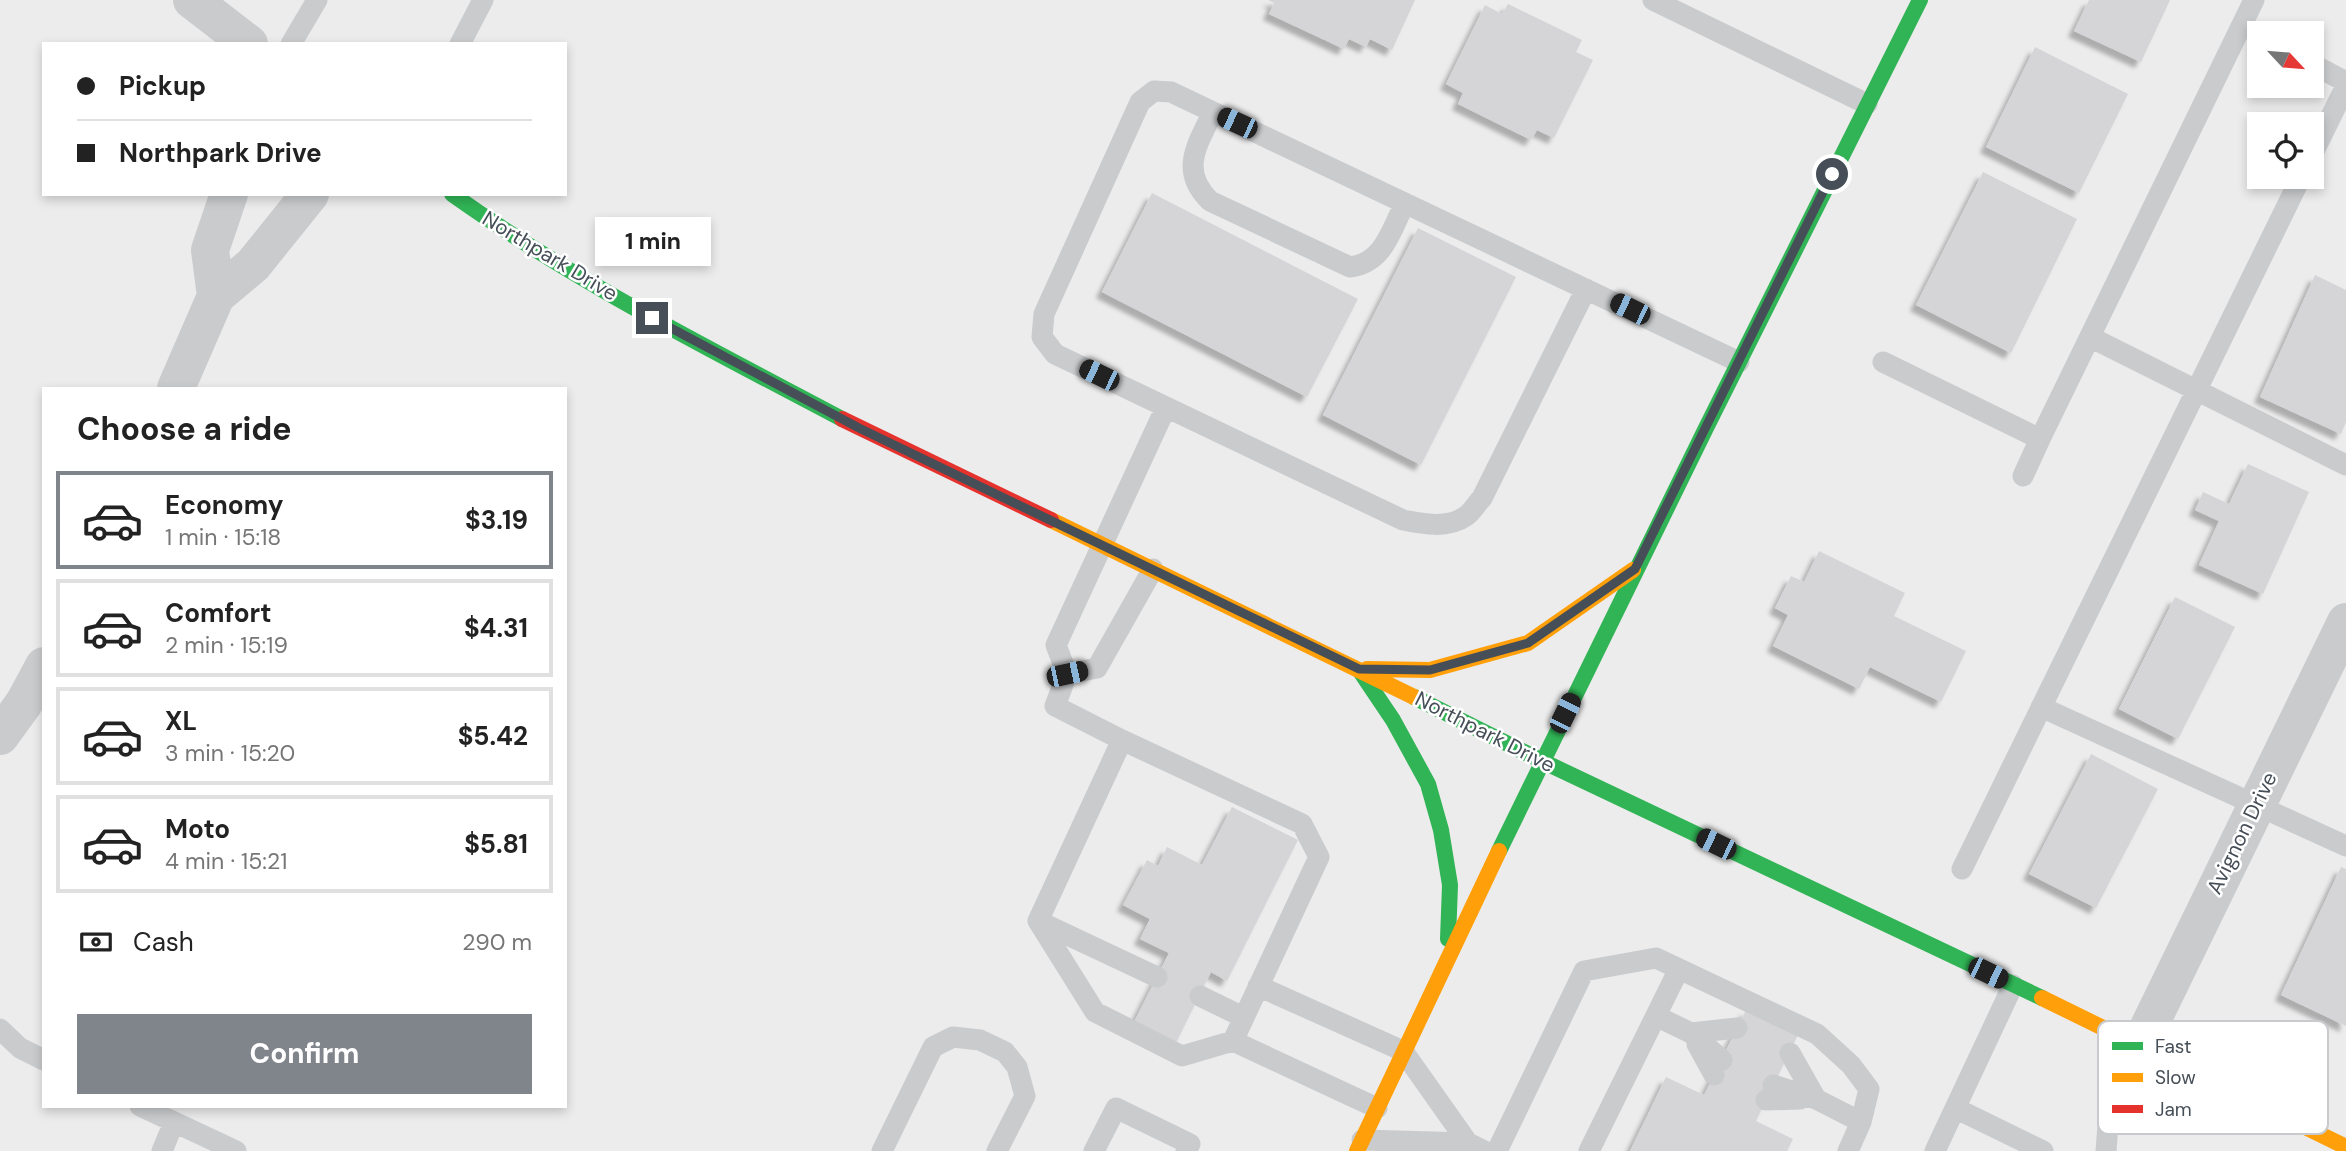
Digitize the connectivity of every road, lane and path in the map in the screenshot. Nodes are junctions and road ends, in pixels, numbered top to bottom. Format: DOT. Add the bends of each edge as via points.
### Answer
graph roads {
  1 [pos="192,0"];
  2 [pos="317,0"];
  3 [pos="483,0"];
  4 [pos="1653,0"];
  5 [pos="1920,0"];
  6 [pos="2254,0"];
  7 [pos="2251,21"];
  8 [pos="2247,38"];
  9 [pos="245,42"];
  10 [pos="293,42"];
  11 [pos="461,42"];
  12 [pos="2324,71"];
  13 [pos="2346,84"];
  14 [pos="1867,104"];
  15 [pos="1213,112"];
  16 [pos="2324,130"];
  17 [pos="2295,189"];
  18 [pos="228,196"];
  19 [pos="308,196"];
  20 [pos="455,196"];
  21 [pos="1405,203"];
  22 [pos="1586,289"];
  23 [pos="216,296"];
  24 [pos="2090,337"];
  25 [pos="1739,362"];
  26 [pos="1883,362"];
  27 [pos="176,387"];
  28 [pos="2195,390"];
  29 [pos="1166,407"];
  30 [pos="2040,439"];
  31 [pos="2346,465"];
  32 [pos="2022,476"];
  33 [pos="1102,545"];
  34 [pos="1153,569"];
  35 [pos="1635,569"];
  36 [pos="2346,622"];
  37 [pos="1359,669"];
  38 [pos="42,670"];
  39 [pos="1067,674"];
  40 [pos="2041,707"];
  41 [pos="0,736"];
  42 [pos="1122,740"];
  43 [pos="1542,761"];
  44 [pos="2256,805"];
  45 [pos="2346,846"];
  46 [pos="1962,869"];
  47 [pos="1038,921"];
  48 [pos="1446,958"];
  49 [pos="1679,970"];
  50 [pos="1157,976"];
  51 [pos="2013,985"];
  52 [pos="1258,986"];
  53 [pos="1200,996"];
  54 [pos="1656,1016"];
  55 [pos="1243,1017"];
  56 [pos="2152,1021"];
  57 [pos="2098,1025"];
  58 [pos="0,1029"];
  59 [pos="1691,1033"];
  60 [pos="1233,1041"];
  61 [pos="1403,1051"];
  62 [pos="1790,1053"];
  63 [pos="42,1058"];
  64 [pos="1773,1086"];
  65 [pos="1816,1099"];
  66 [pos="144,1108"];
  67 [pos="1377,1108"];
  68 [pos="1955,1108"];
  69 [pos="174,1122"];
  70 [pos="1861,1122"];
  71 [pos="2320,1134"];
  72 [pos="1359,1146"];
  73 [pos="1476,1147"];
  74 [pos="2346,1147"];
  75 [pos="162,1151"];
  76 [pos="236,1151"];
  77 [pos="882,1151"];
  78 [pos="997,1151"];
  79 [pos="1094,1151"];
  80 [pos="1186,1151"];
  81 [pos="1496,1151"];
  82 [pos="1589,1151"];
  83 [pos="1848,1151"];
  84 [pos="1935,1151"];
  85 [pos="2043,1151"];
  1 -- 9 [label="street"];
  2 -- 10 [label="lane"];
  3 -- 11 [label="lane"];
  4 -- 14 [label="lane"];
  5 -- 14 [label="street"];
  6 -- 7 [label="lane"];
  8 -- 24 [label="lane"];
  12 -- 13 [label="lane"];
  13 -- 16 [label="lane"];
  14 -- 25 [label="street"];
  15 -- 21 [label="lane"];
  15 -- 21 [label="lane" via="1192,164 1199,191 1210,201 1350,267 1364,265 1380,251"];
  15 -- 29 [label="lane" via="1171,92 1154,91 1140,102 1044,314 1042,337 1055,354"];
  17 -- 28 [label="lane"];
  18 -- 23 [label="street" via="210,250"];
  19 -- 23 [label="street" via="253,265"];
  20 -- 33 [label="street, Northpark Drive" via="652,318 859,428"];
  21 -- 22 [label="lane"];
  22 -- 25 [label="lane"];
  22 -- 29 [label="lane" via="1482,498 1465,516 1445,524 1403,520"];
  23 -- 27 [label="street"];
  24 -- 28 [label="lane"];
  24 -- 30 [label="lane"];
  25 -- 35 [label="street"];
  26 -- 30 [label="lane"];
  28 -- 31 [label="lane"];
  28 -- 40 [label="lane"];
  29 -- 33 [label="lane"];
  30 -- 32 [label="lane"];
  33 -- 34 [label="street, Northpark Drive"];
  33 -- 39 [label="lane" via="1056,645"];
  34 -- 37 [label="street, Northpark Drive"];
  34 -- 39 [label="lane" via="1097,668"];
  35 -- 37 [label="street" via="1528,643 1430,670"];
  35 -- 43 [label="street"];
  36 -- 44 [label="street, Avignon Drive"];
  37 -- 43 [label="street, Northpark Drive"];
  37 -- 48 [label="street" via="1428,784 1450,885"];
  38 -- 41 [label="street"];
  39 -- 42 [label="lane" via="1055,706"];
  40 -- 44 [label="lane"];
  40 -- 46 [label="lane"];
  42 -- 47 [label="lane"];
  42 -- 52 [label="lane" via="1303,824 1319,857"];
  43 -- 48 [label="street"];
  43 -- 51 [label="street, Northpark Drive"];
  44 -- 45 [label="lane"];
  44 -- 56 [label="street, Avignon Drive"];
  47 -- 50 [label="lane"];
  47 -- 60 [label="lane" via="1095,1012 1182,1056"];
  48 -- 61 [label="street"];
  49 -- 54 [label="lane"];
  49 -- 70 [label="lane" via="1817,1034 1869,1089"];
  49 -- 81 [label="lane" via="1656,958 1584,971"];
  51 -- 57 [label="street, Northpark Drive"];
  51 -- 68 [label="lane"];
  52 -- 55 [label="lane"];
  52 -- 61 [label="lane"];
  53 -- 55 [label="lane"];
  54 -- 59 [label="lane"];
  54 -- 82 [label="lane"];
  55 -- 60 [label="lane"];
  58 -- 63 [label="lane" via="20,1048"];
  59 -- 59 [label="lane" via="1726,1052"];
  60 -- 67 [label="lane"];
  61 -- 67 [label="street"];
  61 -- 73 [label="lane"];
  62 -- 65 [label="lane"];
  64 -- 65 [label="lane"];
  65 -- 70 [label="lane"];
  66 -- 69 [label="lane"];
  67 -- 72 [label="street"];
  68 -- 84 [label="lane"];
  68 -- 85 [label="lane"];
  69 -- 75 [label="lane"];
  69 -- 76 [label="lane"];
  70 -- 83 [label="lane"];
  71 -- 74 [label="street, Northpark Drive"];
  72 -- 73 [label="lane"];
  77 -- 78 [label="lane" via="933,1048 953,1037 980,1040 1005,1052 1017,1068 1025,1096"];
  79 -- 80 [label="lane" via="1116,1108 1190,1144"];
}
